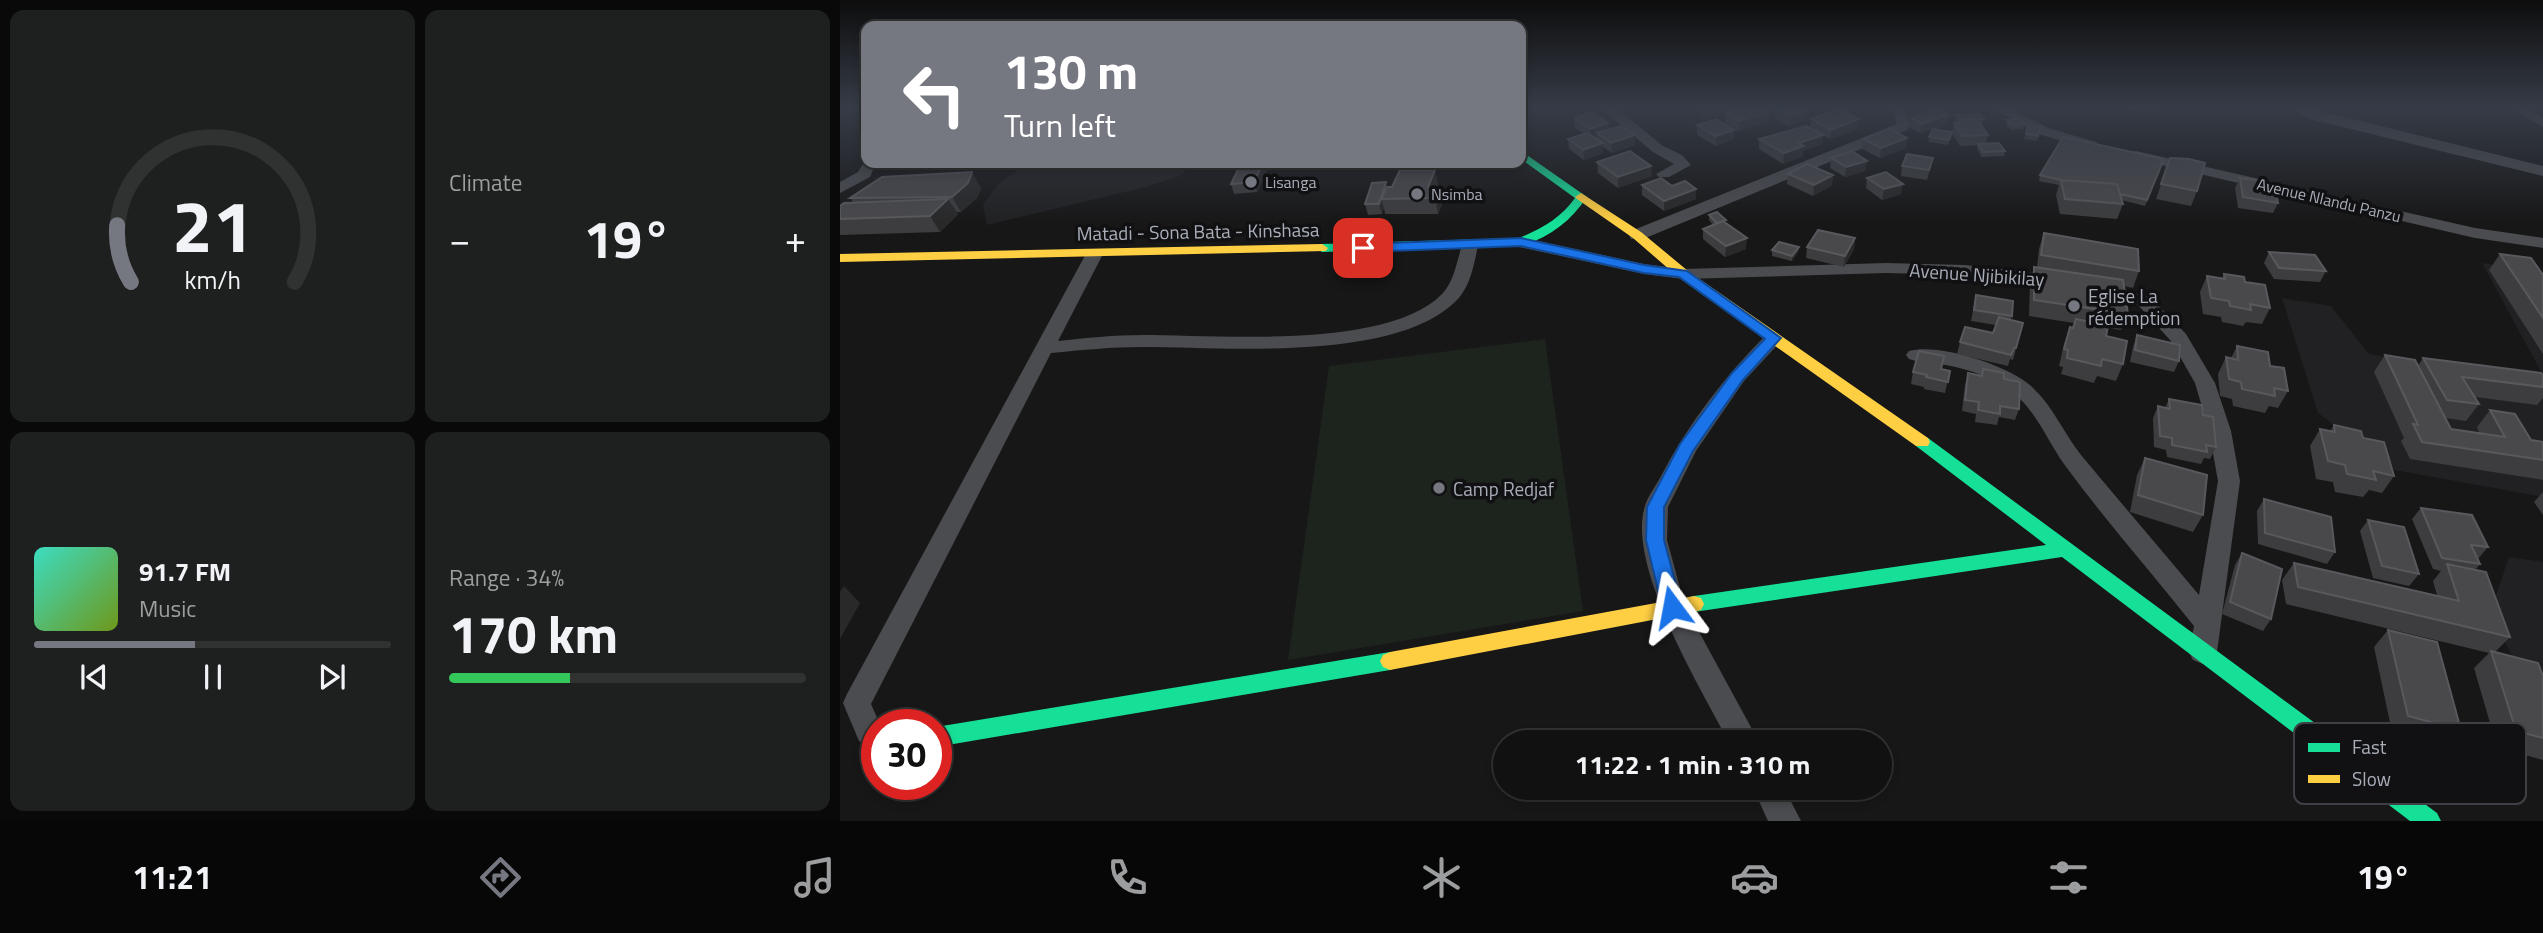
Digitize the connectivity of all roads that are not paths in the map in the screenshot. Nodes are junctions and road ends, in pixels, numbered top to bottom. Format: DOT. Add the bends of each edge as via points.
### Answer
graph roads {
  1 [pos="1655,146"];
  2 [pos="1855,146"];
  3 [pos="2100,146"];
  4 [pos="2441,146"];
  5 [pos="1526,158"];
  6 [pos="867,168"];
  7 [pos="2543,171"];
  8 [pos="1664,174"];
  9 [pos="840,188"];
  10 [pos="1581,197"];
  11 [pos="1637,235"];
  12 [pos="1521,242"];
  13 [pos="2543,243"];
  14 [pos="1470,245"];
  15 [pos="1094,254"];
  16 [pos="840,258"];
  17 [pos="1683,274"];
  18 [pos="1774,338"];
  19 [pos="1046,348"];
  20 [pos="1916,355"];
  21 [pos="2068,549"];
  22 [pos="1672,607"];
  23 [pos="2207,623"];
  24 [pos="2203,652"];
  25 [pos="861,713"];
  26 [pos="2298,723"];
  27 [pos="1738,730"];
  28 [pos="952,734"];
  29 [pos="1774,800"];
  30 [pos="2406,804"];
  31 [pos="1785,821"];
  32 [pos="2429,821"];
  1 -- 8 [label="street" via="1684,165"];
  2 -- 11 [label="street"];
  3 -- 13 [label="street, Avenue Nlandu Panzu" via="2475,233"];
  4 -- 7 [label="street"];
  5 -- 10 [label="main road"];
  6 -- 9 [label="street" via="865,174"];
  10 -- 11 [label="main road"];
  10 -- 12 [label="main road, Matadi - Sona Bata - Kinshasa" via="1563,222"];
  11 -- 17 [label="main road"];
  12 -- 14 [label="main road, Matadi - Sona Bata - Kinshasa"];
  12 -- 17 [label="street, Avenue Njibikilay"];
  14 -- 15 [label="main road, Matadi - Sona Bata - Kinshasa"];
  14 -- 19 [label="street" via="1462,277 1448,299 1432,312 1398,326 1306,341 1138,341"];
  15 -- 16 [label="main road, Matadi - Sona Bata - Kinshasa"];
  15 -- 19 [label="street"];
  17 -- 18 [label="main road"];
  17 -- 23 [label="street, Avenue Njibikilay" via="1965,270 2114,289 2144,301 2179,338 2205,383 2220,430 2229,481"];
  18 -- 21 [label="main road"];
  18 -- 22 [label="street" via="1737,376 1686,449 1656,507 1655,540"];
  19 -- 25 [label="street" via="857,703"];
  20 -- 23 [label="street" via="1945,357 2020,387 2071,457"];
  21 -- 22 [label="main road"];
  21 -- 24 [label="main road"];
  22 -- 27 [label="street"];
  22 -- 28 [label="main road" via="1468,648"];
  23 -- 24 [label="street, Avenue Njibikilay"];
  24 -- 26 [label="main road"];
  29 -- 31 [label="street"];
  30 -- 32 [label="main road"];
}
